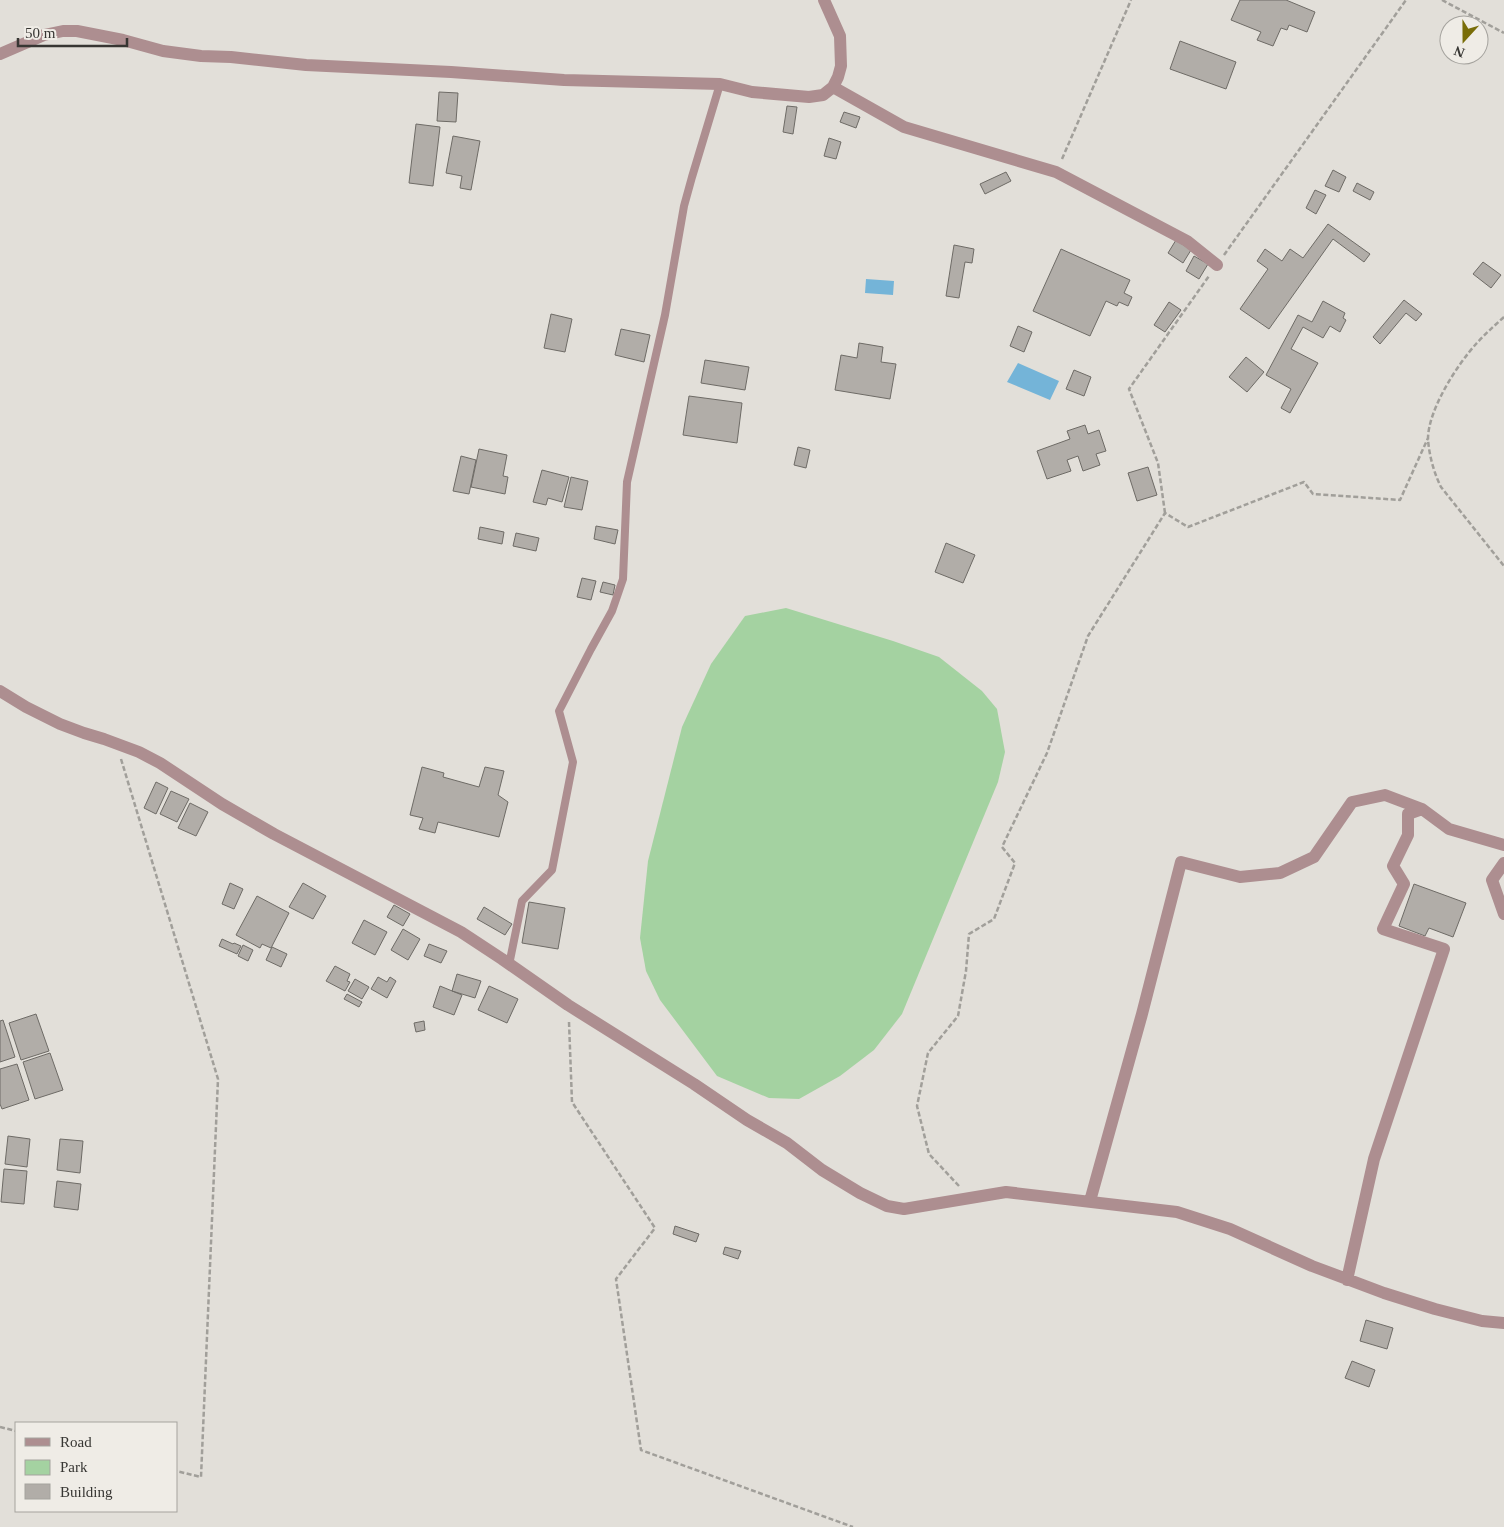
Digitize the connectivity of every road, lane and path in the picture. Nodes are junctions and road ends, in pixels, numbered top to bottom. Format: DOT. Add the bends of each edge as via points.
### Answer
graph roads {
  1 [pos="824,0"];
  2 [pos="1131,0"];
  3 [pos="1406,0"];
  4 [pos="1442,0"];
  5 [pos="1504,33"];
  6 [pos="0,54"];
  7 [pos="720,84"];
  8 [pos="833,87"];
  9 [pos="1056,172"];
  10 [pos="1217,265"];
  11 [pos="1504,317"];
  12 [pos="1428,438"];
  13 [pos="1165,513"];
  14 [pos="1504,566"];
  15 [pos="0,691"];
  16 [pos="117,744"];
  17 [pos="1422,809"];
  18 [pos="1504,845"];
  19 [pos="1504,863"];
  20 [pos="1504,914"];
  21 [pos="510,965"];
  22 [pos="568,1005"];
  23 [pos="970,1198"];
  24 [pos="1090,1201"];
  25 [pos="1347,1280"];
  26 [pos="1504,1323"];
  27 [pos="0,1427"];
  28 [pos="15,1431"];
  29 [pos="178,1471"];
  30 [pos="851,1527"];
  1 -- 8 [label="street" via="841,41 841,66"];
  2 -- 9 [label="path"];
  3 -- 10 [label="path"];
  4 -- 5 [label="path"];
  6 -- 7 [label="street" via="44,36 77,31 163,51 306,65 564,80"];
  7 -- 8 [label="street" via="752,92 809,97 823,95"];
  7 -- 21 [label="lane" via="684,206 627,482 623,579 612,612 559,711 573,762 554,861 552,870 522,901"];
  8 -- 9 [label="street" via="904,127"];
  9 -- 10 [label="street" via="1188,242"];
  10 -- 13 [label="path" via="1129,389 1158,463"];
  11 -- 12 [label="path" via="1476,344 1453,375 1439,400"];
  12 -- 13 [label="path" via="1400,500 1313,494 1304,482 1188,526"];
  12 -- 14 [label="path" via="1441,487"];
  13 -- 23 [label="path" via="1088,636 1047,753 1002,847 1015,863 994,919 969,934 958,1016 928,1053 917,1106 929,1154"];
  15 -- 16 [label="street" via="60,724"];
  16 -- 21 [label="street" via="160,763 274,834 461,932"];
  16 -- 29 [label="path" via="218,1079 201,1477"];
  17 -- 18 [label="street" via="1449,829"];
  17 -- 24 [label="street" via="1385,795 1352,802 1314,857 1280,874 1240,877 1181,862"];
  17 -- 25 [label="street" via="1408,814 1408,835 1393,866 1404,884 1383,929 1444,949 1374,1159"];
  19 -- 20 [label="street" via="1492,880"];
  21 -- 22 [label="street"];
  22 -- 23 [label="street" via="787,1143 822,1170 887,1206 904,1209"];
  22 -- 30 [label="path" via="572,1102 655,1228 616,1279 641,1450"];
  23 -- 24 [label="street" via="1006,1192"];
  24 -- 25 [label="street" via="1177,1212 1205,1220"];
  25 -- 26 [label="street" via="1434,1309"];
  27 -- 28 [label="path"];
}
